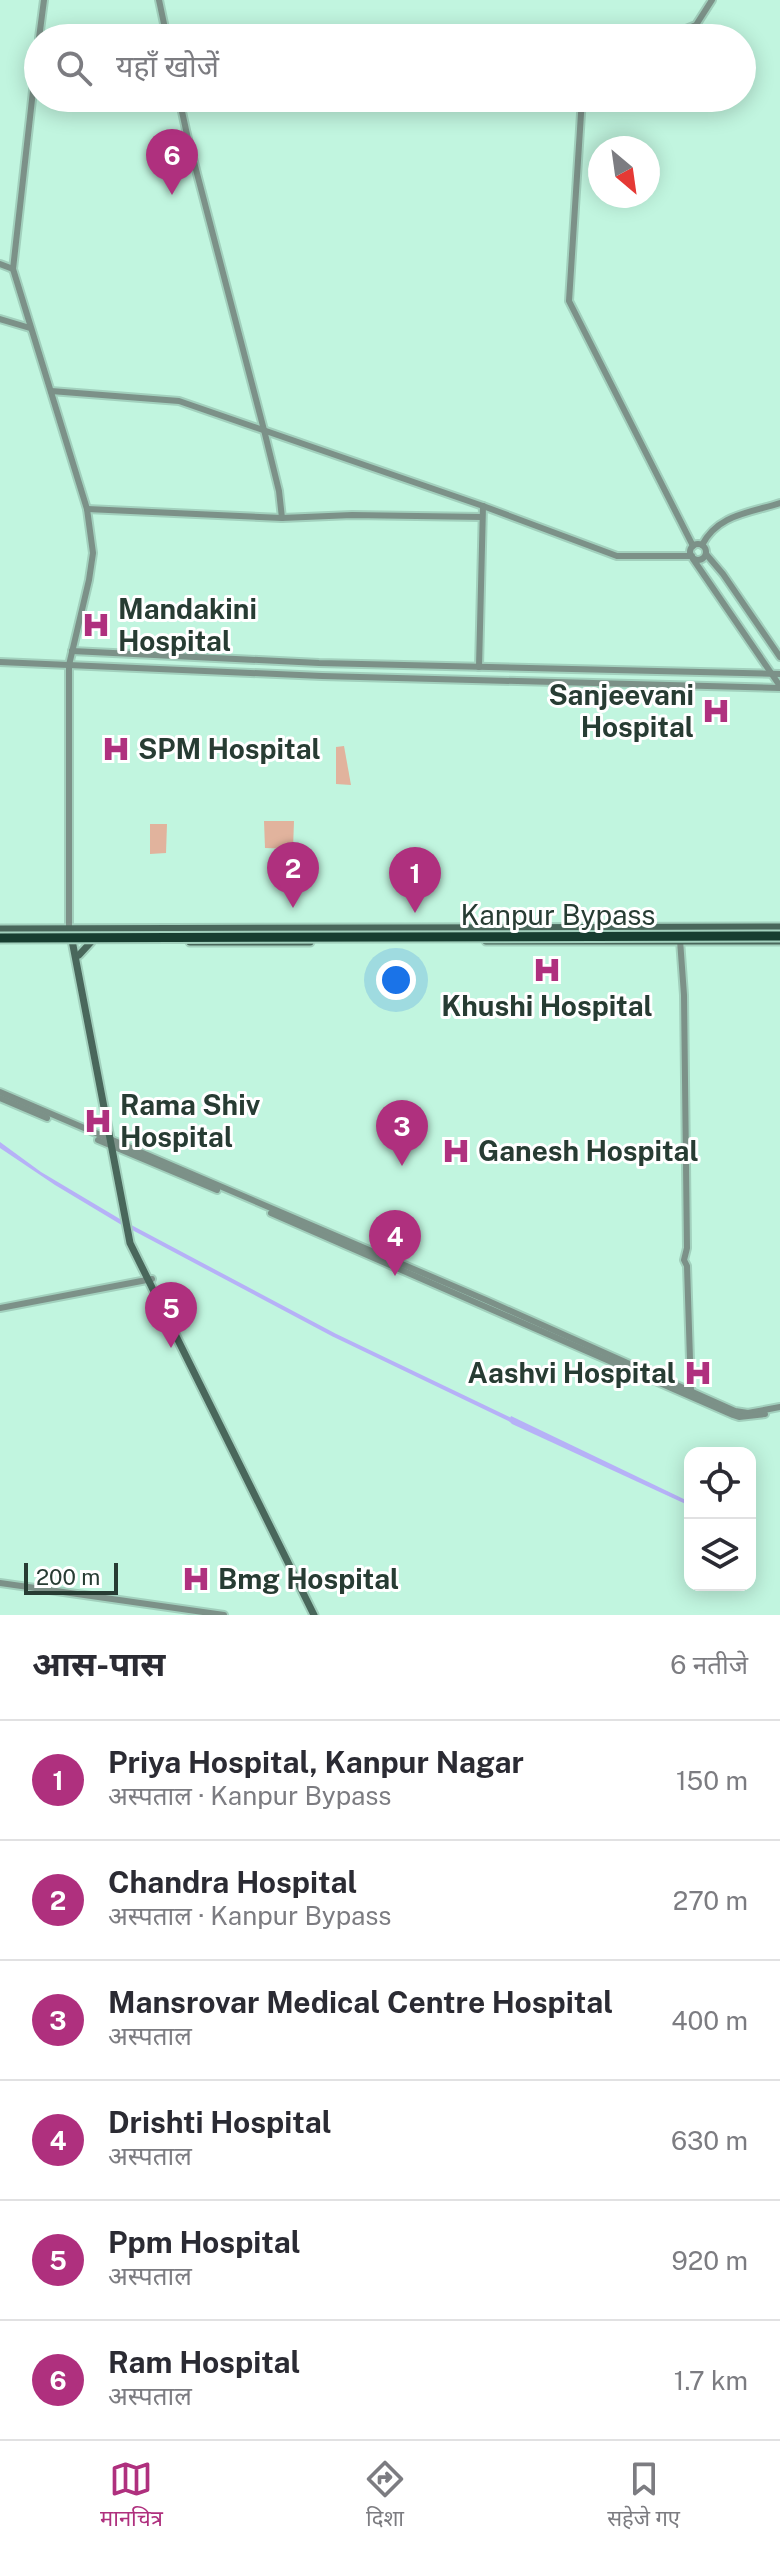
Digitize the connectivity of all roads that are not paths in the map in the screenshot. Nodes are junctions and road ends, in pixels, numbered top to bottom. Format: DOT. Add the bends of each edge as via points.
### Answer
graph roads {
  1 [pos="44,0"];
  2 [pos="159,0"];
  3 [pos="712,0"];
  4 [pos="41,24"];
  5 [pos="164,24"];
  6 [pos="697,24"];
  7 [pos="31,112"];
  8 [pos="183,112"];
  9 [pos="581,112"];
  10 [pos="0,264"];
  11 [pos="13,269"];
  12 [pos="0,319"];
  13 [pos="30,328"];
  14 [pos="51,391"];
  15 [pos="268,432"];
  16 [pos="780,503"];
  17 [pos="483,506"];
  18 [pos="87,509"];
  19 [pos="481,517"];
  20 [pos="282,518"];
  21 [pos="702,545"];
  22 [pos="693,546"];
  23 [pos="706,554"];
  24 [pos="692,558"];
  25 [pos="72,651"];
  26 [pos="780,657"];
  27 [pos="0,662"];
  28 [pos="69,665"];
  29 [pos="479,667"];
  30 [pos="776,674"];
  31 [pos="780,687"];
  32 [pos="680,928"];
  33 [pos="72,929"];
  34 [pos="780,934"];
  35 [pos="0,935"];
  36 [pos="71,942"];
  37 [pos="91,942"];
  38 [pos="680,942"];
  39 [pos="77,954"];
  40 [pos="0,1095"];
  41 [pos="112,1143"];
  42 [pos="150,1279"];
  43 [pos="0,1308"];
  44 [pos="691,1391"];
  45 [pos="780,1409"];
  46 [pos="0,1585"];
  47 [pos="198,1615"];
  48 [pos="224,1615"];
  49 [pos="316,1615"];
  1 -- 4 [label="street"];
  2 -- 5 [label="street"];
  3 -- 6 [label="street"];
  7 -- 11 [label="street"];
  8 -- 15 [label="street"];
  9 -- 22 [label="street" via="569,301"];
  10 -- 11 [label="street"];
  11 -- 13 [label="street"];
  12 -- 13 [label="street"];
  13 -- 14 [label="street"];
  14 -- 15 [label="street" via="179,401"];
  14 -- 18 [label="street"];
  15 -- 17 [label="street"];
  15 -- 20 [label="street"];
  16 -- 21 [label="street" via="724,521"];
  17 -- 19 [label="street"];
  17 -- 24 [label="street" via="617,556"];
  18 -- 20 [label="street"];
  18 -- 25 [label="street" via="92,562"];
  19 -- 20 [label="street"];
  19 -- 29 [label="street"];
  21 -- 22 [label="street"];
  21 -- 23 [label="street"];
  22 -- 24 [label="street"];
  23 -- 24 [label="street"];
  23 -- 26 [label="street"];
  24 -- 30 [label="street"];
  25 -- 28 [label="street"];
  25 -- 29 [label="street"];
  27 -- 28 [label="street"];
  28 -- 31 [label="street"];
  28 -- 33 [label="street"];
  29 -- 30 [label="street"];
  30 -- 31 [label="street"];
  32 -- 33 [label="main road"];
  32 -- 34 [label="main road"];
  32 -- 38 [label="street"];
  33 -- 35 [label="main road"];
  33 -- 36 [label="main road"];
  34 -- 35 [label="highway, Kanpur Bypass, bridge"];
  34 -- 38 [label="main road"];
  35 -- 36 [label="main road"];
  36 -- 37 [label="main road"];
  36 -- 39 [label="main road"];
  36 -- 39 [label="main road"];
  37 -- 38 [label="main road"];
  37 -- 39 [label="main road"];
  38 -- 44 [label="street"];
  39 -- 41 [label="main road"];
  40 -- 41 [label="street"];
  41 -- 42 [label="main road" via="129,1225"];
  41 -- 44 [label="street"];
  41 -- 45 [label="street" via="733,1415"];
  42 -- 43 [label="street"];
  42 -- 49 [label="main road"];
  44 -- 45 [label="street" via="742,1413"];
  46 -- 47 [label="street"];
  46 -- 48 [label="street"];
}
